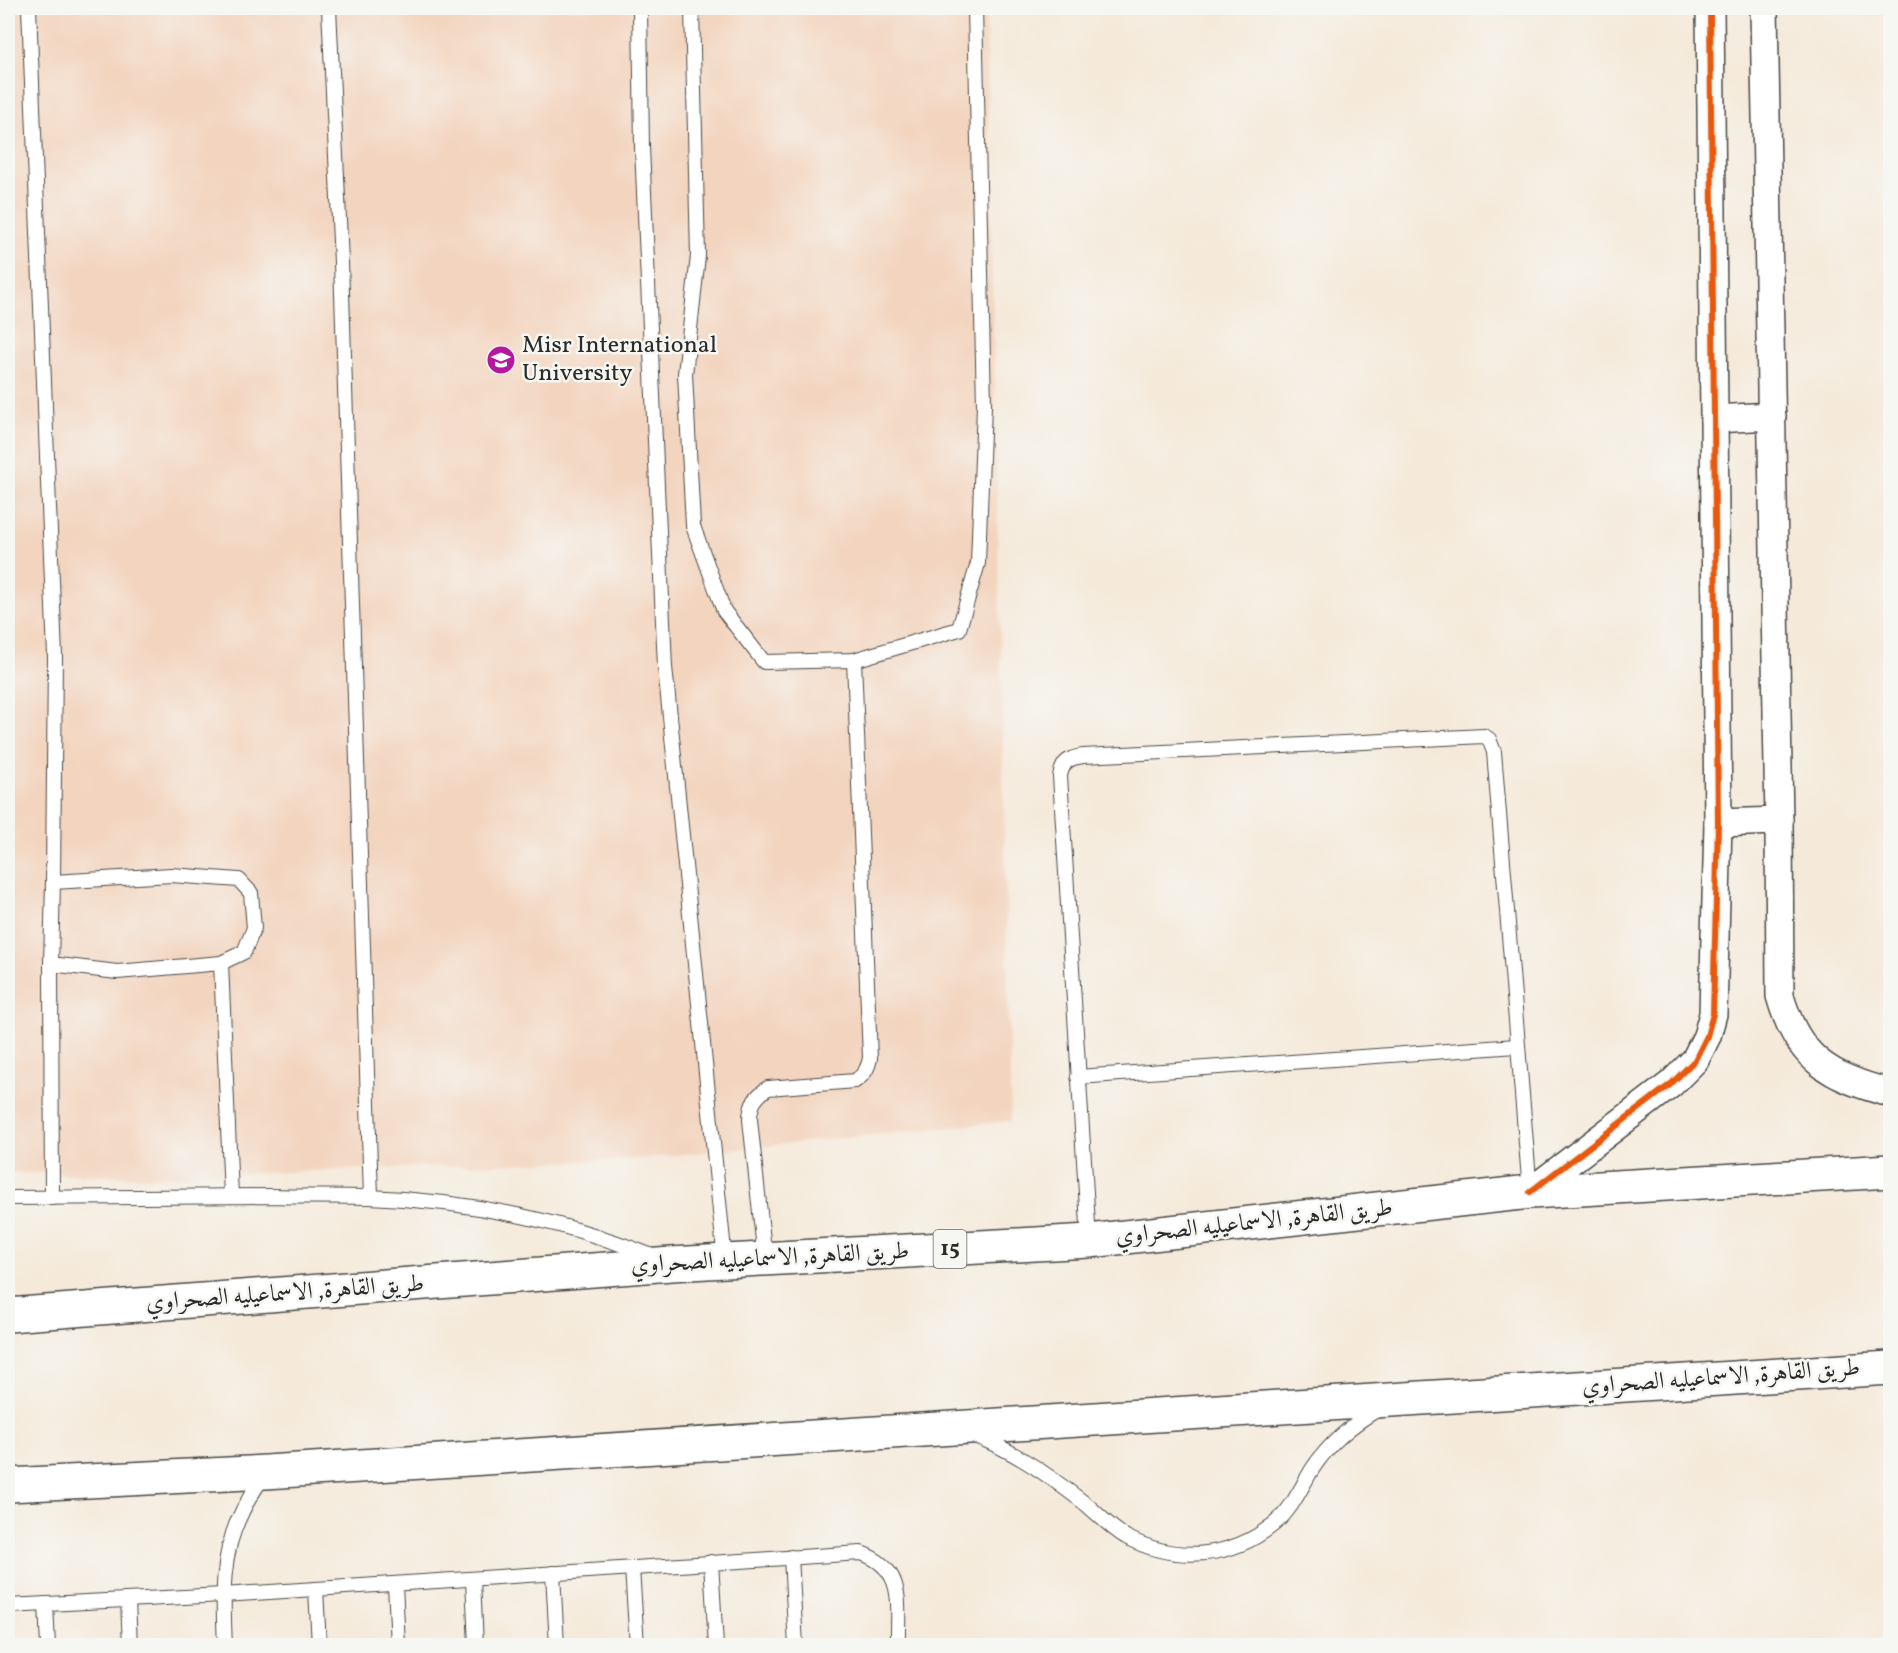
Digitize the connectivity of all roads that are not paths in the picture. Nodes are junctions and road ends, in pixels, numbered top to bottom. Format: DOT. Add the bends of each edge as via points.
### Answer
graph roads {
  1 [pos="29,8"];
  2 [pos="329,8"];
  3 [pos="640,8"];
  4 [pos="692,8"];
  5 [pos="975,8"];
  6 [pos="1710,8"];
  7 [pos="1764,8"];
  8 [pos="1772,416"];
  9 [pos="1714,419"];
  10 [pos="854,660"];
  11 [pos="1779,821"];
  12 [pos="1718,823"];
  13 [pos="54,882"];
  14 [pos="221,963"];
  15 [pos="51,964"];
  16 [pos="1517,1046"];
  17 [pos="1078,1077"];
  18 [pos="1890,1093"];
  19 [pos="1890,1172"];
  20 [pos="1530,1192"];
  21 [pos="231,1196"];
  22 [pos="371,1197"];
  23 [pos="8,1198"];
  24 [pos="52,1198"];
  25 [pos="1089,1242"];
  26 [pos="765,1259"];
  27 [pos="725,1261"];
  28 [pos="671,1264"];
  29 [pos="8,1315"];
  30 [pos="1890,1368"];
  31 [pos="1395,1400"];
  32 [pos="954,1427"];
  33 [pos="266,1472"];
  34 [pos="8,1485"];
  35 [pos="791,1557"];
  36 [pos="711,1562"];
  37 [pos="633,1568"];
  38 [pos="553,1573"];
  39 [pos="473,1579"];
  40 [pos="395,1584"];
  41 [pos="316,1589"];
  42 [pos="223,1595"];
  43 [pos="128,1600"];
  44 [pos="46,1604"];
  45 [pos="8,1606"];
  46 [pos="48,1646"];
  47 [pos="130,1646"];
  48 [pos="225,1646"];
  49 [pos="319,1646"];
  50 [pos="398,1646"];
  51 [pos="476,1646"];
  52 [pos="557,1646"];
  53 [pos="637,1646"];
  54 [pos="716,1646"];
  55 [pos="796,1646"];
  56 [pos="898,1646"];
  1 -- 13 [label="lane" via="55,656"];
  2 -- 22 [label="lane" via="341,262"];
  3 -- 27 [label="lane" via="642,147 664,667"];
  4 -- 10 [label="lane" via="698,256 684,374 693,526 724,611 764,662"];
  5 -- 10 [label="lane" via="984,405 978,563 959,629"];
  6 -- 9 [label="street"];
  7 -- 8 [label="street"];
  8 -- 9 [label="street"];
  8 -- 11 [label="street"];
  9 -- 12 [label="street"];
  10 -- 26 [label="lane" via="870,1058 863,1076 855,1082 768,1088 753,1103 750,1120"];
  11 -- 12 [label="street"];
  11 -- 18 [label="street" via="1780,996 1786,1017 1809,1054 1826,1068 1845,1079"];
  12 -- 20 [label="street" via="1713,1014 1695,1060 1671,1084"];
  13 -- 14 [label="lane" via="171,875 239,880 251,893 254,928 244,952"];
  13 -- 15 [label="lane"];
  14 -- 15 [label="lane" via="117,972"];
  14 -- 21 [label="lane"];
  15 -- 24 [label="lane"];
  16 -- 17 [label="lane"];
  16 -- 17 [label="lane" via="1494,752 1489,739 1484,736 1083,756 1065,762 1060,776"];
  16 -- 20 [label="lane"];
  17 -- 25 [label="lane"];
  19 -- 20 [label="highway, طريق القاهرة, الاسماعيليه الصحراوي / 15"];
  20 -- 25 [label="highway, طريق القاهرة, الاسماعيليه الصحراوي / 15"];
  21 -- 22 [label="lane"];
  21 -- 24 [label="lane"];
  22 -- 28 [label="lane" via="525,1216 614,1241"];
  23 -- 24 [label="lane"];
  25 -- 26 [label="highway, طريق القاهرة, الاسماعيليه الصحراوي / 15"];
  26 -- 27 [label="highway, طريق القاهرة, الاسماعيليه الصحراوي / 15"];
  27 -- 28 [label="highway, طريق القاهرة, الاسماعيليه الصحراوي / 15"];
  28 -- 29 [label="highway, طريق القاهرة, الاسماعيليه الصحراوي / 15"];
  30 -- 31 [label="highway, طريق القاهرة, الاسماعيليه الصحراوي"];
  31 -- 32 [label="highway, طريق القاهرة, الاسماعيليه الصحراوي"];
  31 -- 32 [label="lane" via="1364,1417 1337,1440 1276,1523 1249,1541 1218,1553 1186,1555 1153,1550 1124,1536 1031,1463"];
  32 -- 33 [label="highway, طريق القاهرة, الاسماعيليه الصحراوي"];
  33 -- 34 [label="highway, طريق القاهرة, الاسماعيليه الصحراوي"];
  33 -- 42 [label="lane" via="240,1514 231,1538"];
  35 -- 36 [label="lane"];
  35 -- 55 [label="lane"];
  35 -- 56 [label="lane" via="861,1553 884,1565 896,1587"];
  36 -- 37 [label="lane"];
  36 -- 54 [label="lane"];
  37 -- 38 [label="lane"];
  37 -- 53 [label="lane"];
  38 -- 39 [label="lane"];
  38 -- 52 [label="lane"];
  39 -- 40 [label="lane"];
  39 -- 51 [label="lane"];
  40 -- 41 [label="lane"];
  40 -- 50 [label="lane"];
  41 -- 42 [label="lane"];
  41 -- 49 [label="lane"];
  42 -- 43 [label="lane"];
  42 -- 48 [label="lane"];
  43 -- 44 [label="lane"];
  43 -- 47 [label="lane"];
  44 -- 45 [label="lane"];
  44 -- 46 [label="lane"];
}
